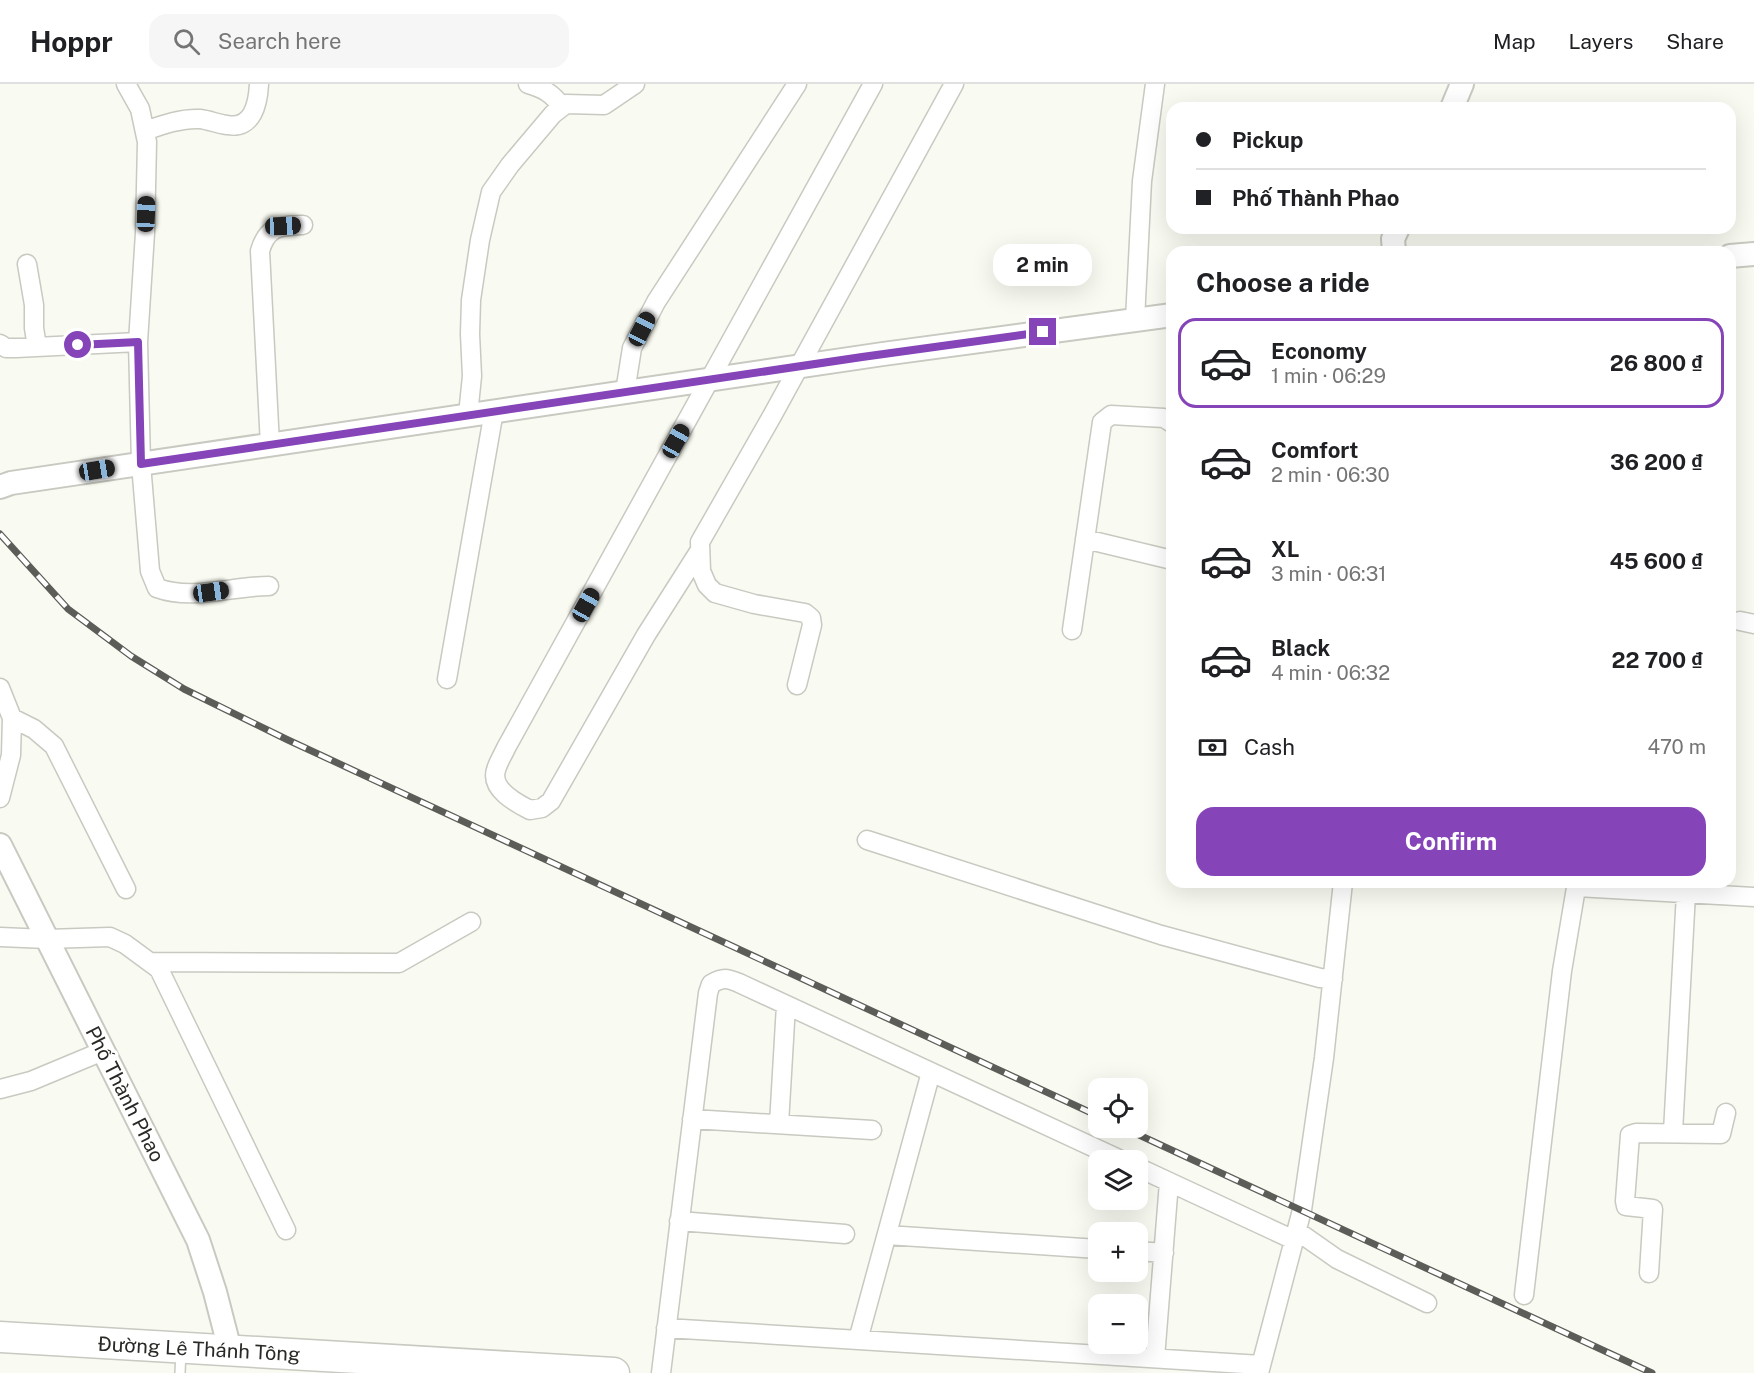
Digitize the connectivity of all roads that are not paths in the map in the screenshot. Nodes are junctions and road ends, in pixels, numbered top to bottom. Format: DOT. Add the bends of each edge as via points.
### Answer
graph roads {
  1 [pos="126,84"];
  2 [pos="259,84"];
  3 [pos="528,84"];
  4 [pos="636,84"];
  5 [pos="797,84"];
  6 [pos="873,84"];
  7 [pos="954,84"];
  8 [pos="1155,84"];
  9 [pos="1462,84"];
  10 [pos="1454,102"];
  11 [pos="562,107"];
  12 [pos="145,131"];
  13 [pos="303,225"];
  14 [pos="1754,254"];
  15 [pos="1736,256"];
  16 [pos="27,264"];
  17 [pos="1166,316"];
  18 [pos="1135,320"];
  19 [pos="138,342"];
  20 [pos="0,344"];
  21 [pos="37,346"];
  22 [pos="795,367"];
  23 [pos="716,379"];
  24 [pos="625,392"];
  25 [pos="494,411"];
  26 [pos="468,415"];
  27 [pos="1166,419"];
  28 [pos="270,445"];
  29 [pos="141,464"];
  30 [pos="0,487"];
  31 [pos="1085,539"];
  32 [pos="700,550"];
  33 [pos="1166,559"];
  34 [pos="269,586"];
  35 [pos="1072,630"];
  36 [pos="447,679"];
  37 [pos="797,685"];
  38 [pos="0,688"];
  39 [pos="12,718"];
  40 [pos="0,798"];
  41 [pos="867,840"];
  42 [pos="0,845"];
  43 [pos="1342,888"];
  44 [pos="1576,888"];
  45 [pos="1625,888"];
  46 [pos="126,889"];
  47 [pos="1686,893"];
  48 [pos="1754,897"];
  49 [pos="471,922"];
  50 [pos="0,937"];
  51 [pos="47,939"];
  52 [pos="150,962"];
  53 [pos="1333,979"];
  54 [pos="786,1005"];
  55 [pos="104,1051"];
  56 [pos="931,1072"];
  57 [pos="0,1089"];
  58 [pos="1726,1113"];
  59 [pos="692,1119"];
  60 [pos="779,1124"];
  61 [pos="872,1130"];
  62 [pos="1673,1132"];
  63 [pos="1100,1150"];
  64 [pos="1148,1172"];
  65 [pos="1169,1182"];
  66 [pos="679,1221"];
  67 [pos="286,1230"];
  68 [pos="845,1234"];
  69 [pos="886,1235"];
  70 [pos="1295,1236"];
  71 [pos="1088,1248"];
  72 [pos="1148,1252"];
  73 [pos="1164,1253"];
  74 [pos="1649,1273"];
  75 [pos="1524,1295"];
  76 [pos="1427,1304"];
  77 [pos="666,1328"];
  78 [pos="0,1337"];
  79 [pos="858,1340"];
  80 [pos="230,1350"];
  81 [pos="1155,1358"];
  82 [pos="181,1360"];
  83 [pos="1260,1369"];
  84 [pos="614,1373"];
  85 [pos="661,1373"];
  1 -- 12 [label="street" via="140,109"];
  2 -- 12 [label="street" via="255,111 246,122 230,126 199,119 171,122"];
  3 -- 11 [label="street" via="547,90"];
  4 -- 11 [label="street" via="604,105"];
  5 -- 24 [label="street" via="656,302 632,348"];
  6 -- 23 [label="street"];
  7 -- 22 [label="street"];
  8 -- 18 [label="street" via="1142,181"];
  9 -- 10 [label="street"];
  11 -- 26 [label="street" via="552,114 491,192 471,300"];
  12 -- 19 [label="street" via="147,188"];
  13 -- 28 [label="street" via="272,230 260,250"];
  14 -- 15 [label="street"];
  16 -- 21 [label="street"];
  17 -- 18 [label="street"];
  18 -- 22 [label="street"];
  19 -- 21 [label="street"];
  19 -- 29 [label="street"];
  20 -- 21 [label="street" via="6,348"];
  22 -- 23 [label="street"];
  22 -- 32 [label="street" via="700,542"];
  23 -- 24 [label="street"];
  23 -- 32 [label="street" via="503,755 495,781 505,794 530,810 542,808 550,801"];
  24 -- 25 [label="street"];
  25 -- 26 [label="street"];
  25 -- 36 [label="street"];
  26 -- 28 [label="street"];
  27 -- 31 [label="street" via="1111,415 1102,422"];
  28 -- 29 [label="street"];
  29 -- 30 [label="street"];
  29 -- 34 [label="street" via="150,571 157,588 170,593"];
  31 -- 33 [label="street"];
  31 -- 35 [label="street"];
  32 -- 37 [label="street" via="701,571 715,593 805,613 811,618"];
  38 -- 39 [label="street"];
  39 -- 40 [label="street" via="11,755"];
  39 -- 46 [label="street" via="34,729 54,746"];
  41 -- 53 [label="street" via="1161,935"];
  42 -- 51 [label="street, Phố Thành Phao"];
  43 -- 53 [label="street"];
  44 -- 75 [label="street" via="1562,971"];
  45 -- 47 [label="street"];
  47 -- 48 [label="street"];
  47 -- 62 [label="street"];
  49 -- 52 [label="street" via="399,963"];
  50 -- 51 [label="street"];
  51 -- 52 [label="street" via="110,937"];
  51 -- 55 [label="street, Phố Thành Phao"];
  52 -- 67 [label="street" via="159,969"];
  53 -- 70 [label="street" via="1302,1210"];
  54 -- 56 [label="street"];
  54 -- 59 [label="street" via="727,978 711,984"];
  54 -- 60 [label="street"];
  55 -- 57 [label="street" via="31,1081"];
  55 -- 80 [label="street, Phố Thành Phao" via="198,1240"];
  56 -- 63 [label="street"];
  56 -- 69 [label="street"];
  58 -- 62 [label="street" via="1721,1134"];
  59 -- 60 [label="street"];
  59 -- 66 [label="street"];
  60 -- 61 [label="street"];
  62 -- 74 [label="street" via="1630,1135 1625,1201 1626,1206 1653,1209"];
  64 -- 65 [label="street"];
  65 -- 70 [label="street"];
  65 -- 73 [label="street"];
  66 -- 68 [label="street"];
  66 -- 77 [label="street"];
  69 -- 71 [label="street"];
  69 -- 79 [label="street"];
  70 -- 76 [label="street"];
  70 -- 83 [label="street"];
  72 -- 73 [label="street"];
  73 -- 81 [label="street"];
  77 -- 79 [label="street"];
  77 -- 85 [label="street"];
  78 -- 82 [label="highway, Đường Lê Thánh Tông"];
  79 -- 81 [label="street"];
  80 -- 82 [label="highway, Đường Lê Thánh Tông"];
  80 -- 84 [label="highway, Đường Lê Thánh Tông" via="359,1362"];
  81 -- 83 [label="street"];
}
